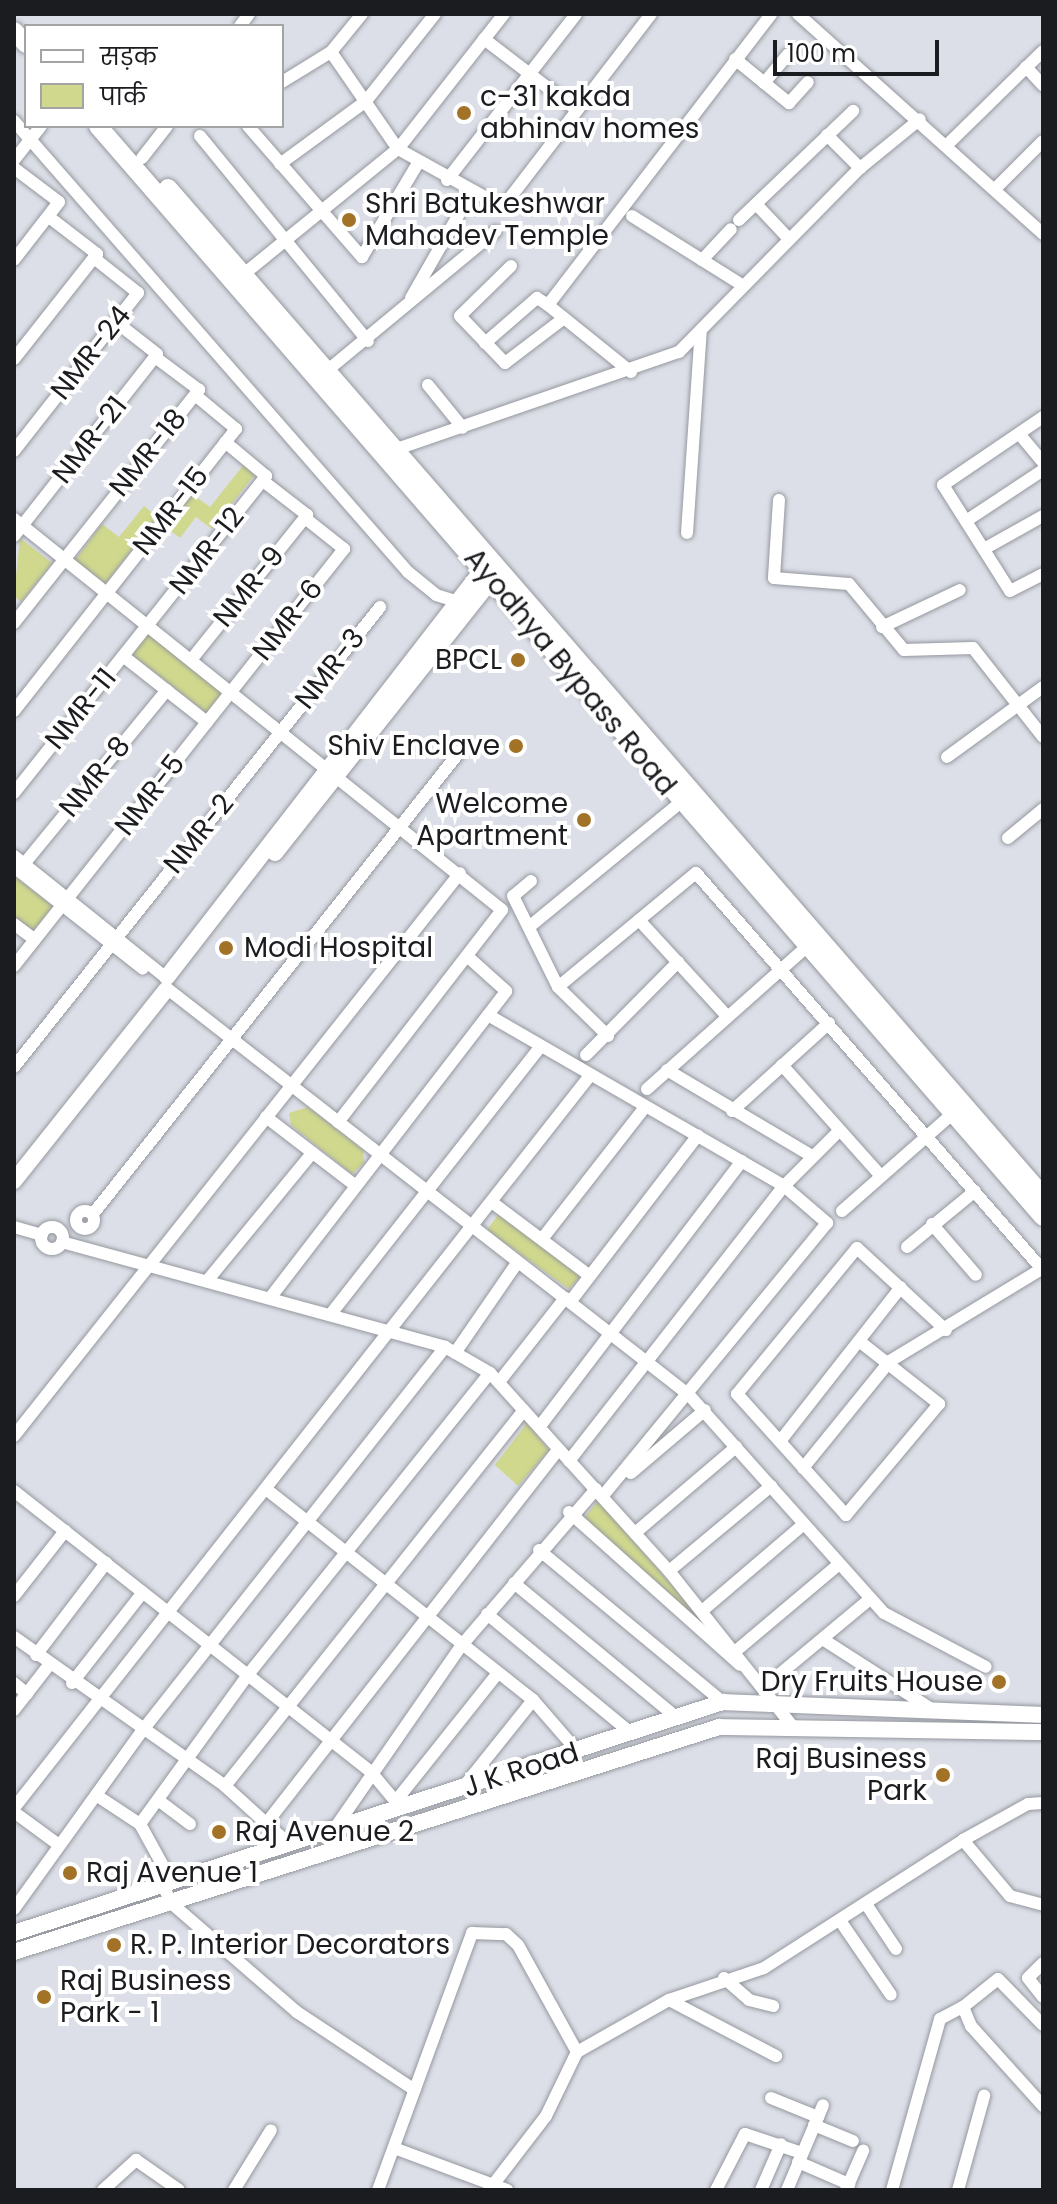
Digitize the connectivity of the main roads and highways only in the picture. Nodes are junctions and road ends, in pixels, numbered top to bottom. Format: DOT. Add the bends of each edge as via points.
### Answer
graph roads {
  1 [pos="100,128"];
  2 [pos="115,128"];
  3 [pos="239,278"];
  4 [pos="491,568"];
  5 [pos="811,942"];
  6 [pos="166,983"];
  7 [pos="14,1172"];
  8 [pos="14,1181"];
  9 [pos="1043,1196"];
  10 [pos="1043,1217"];
  11 [pos="833,1711"];
  12 [pos="1043,1715"];
  13 [pos="834,1729"];
  14 [pos="1043,1732"];
  15 [pos="394,1814"];
  16 [pos="14,1933"];
  17 [pos="14,1952"];
  1 -- 3 [label="main road, Ayodhya Bypass Road"];
  2 -- 3 [label="main road, Ayodhya Bypass Road"];
  3 -- 4 [label="main road, Ayodhya Bypass Road"];
  4 -- 5 [label="main road, Ayodhya Bypass Road"];
  4 -- 5 [label="main road, Ayodhya Bypass Road" via="680,803"];
  4 -- 6 [label="main road"];
  5 -- 9 [label="main road, Ayodhya Bypass Road"];
  5 -- 10 [label="main road, Ayodhya Bypass Road"];
  6 -- 7 [label="main road"];
  6 -- 8 [label="main road"];
  11 -- 12 [label="main road, J K Road"];
  11 -- 13 [label="main road"];
  11 -- 15 [label="main road, J K Road" via="723,1702"];
  13 -- 14 [label="main road, J K Road"];
  13 -- 15 [label="main road, J K Road" via="719,1727"];
  15 -- 16 [label="main road, J K Road" via="335,1828"];
  15 -- 17 [label="main road, J K Road" via="171,1903"];
}
